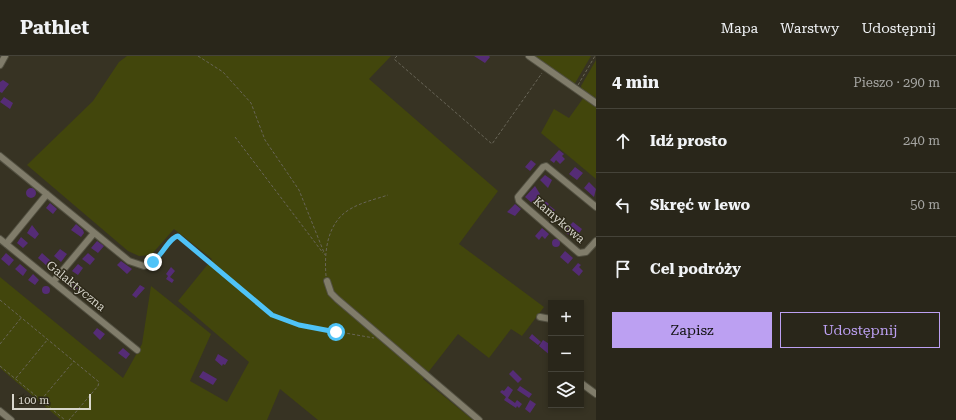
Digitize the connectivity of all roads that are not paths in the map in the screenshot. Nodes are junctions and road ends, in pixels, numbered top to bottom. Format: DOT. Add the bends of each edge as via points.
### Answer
graph roads {
  1 [pos="5,56"];
  2 [pos="529,56"];
  3 [pos="0,64"];
  4 [pos="596,103"];
  5 [pos="0,156"];
  6 [pos="47,194"];
  7 [pos="596,208"];
  8 [pos="94,233"];
  9 [pos="0,239"];
  10 [pos="596,242"];
  11 [pos="6,244"];
  12 [pos="147,265"];
  13 [pos="327,281"];
  14 [pos="53,282"];
  15 [pos="540,317"];
  16 [pos="548,318"];
  17 [pos="137,350"];
  18 [pos="584,385"];
  19 [pos="596,394"];
  20 [pos="0,411"];
  21 [pos="11,420"];
  22 [pos="479,420"];
  1 -- 3 [label="street"];
  2 -- 4 [label="street"];
  5 -- 6 [label="street"];
  6 -- 8 [label="street"];
  6 -- 11 [label="street"];
  7 -- 10 [label="street, Kamykowa" via="546,166 518,197 579,253 586,252"];
  8 -- 12 [label="street" via="129,261"];
  8 -- 14 [label="street"];
  9 -- 11 [label="street, Galaktyczna"];
  11 -- 14 [label="street, Galaktyczna"];
  13 -- 22 [label="street" via="334,296"];
  14 -- 17 [label="street, Galaktyczna"];
  15 -- 16 [label="street"];
  18 -- 19 [label="street"];
  20 -- 21 [label="street"];
}
